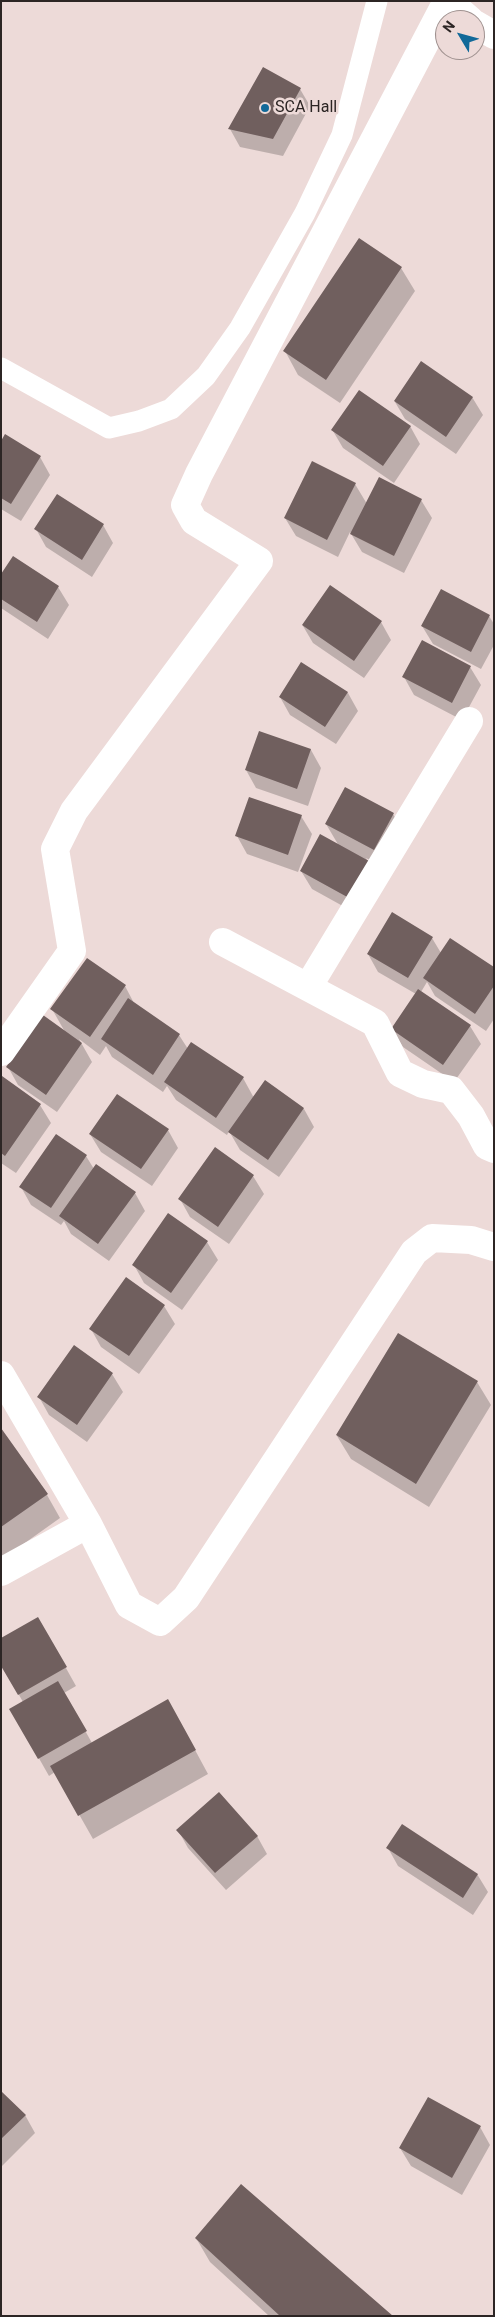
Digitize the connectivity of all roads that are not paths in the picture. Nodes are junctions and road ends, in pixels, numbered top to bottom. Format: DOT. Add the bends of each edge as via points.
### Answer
graph roads {
  1 [pos="377,1"];
  2 [pos="448,1"];
  3 [pos="458,10"];
  4 [pos="1,368"];
  5 [pos="469,722"];
  6 [pos="223,942"];
  7 [pos="308,987"];
  8 [pos="1,1052"];
  9 [pos="494,1149"];
  10 [pos="494,1247"];
  11 [pos="1,1375"];
  12 [pos="88,1524"];
  13 [pos="1,1572"];
  1 -- 4 [label="lane" via="342,135 296,230 240,328 206,376 170,409 109,428"];
  2 -- 3 [label="street"];
  2 -- 8 [label="street" via="185,505 194,521 259,561 74,811 55,849 72,950"];
  5 -- 7 [label="street"];
  6 -- 7 [label="street"];
  7 -- 9 [label="street" via="376,1023 400,1073 423,1084 451,1090 488,1146"];
  10 -- 12 [label="street" via="471,1240 432,1238 414,1252 186,1598 160,1622 129,1604"];
  11 -- 12 [label="street"];
  12 -- 13 [label="street"];
}
